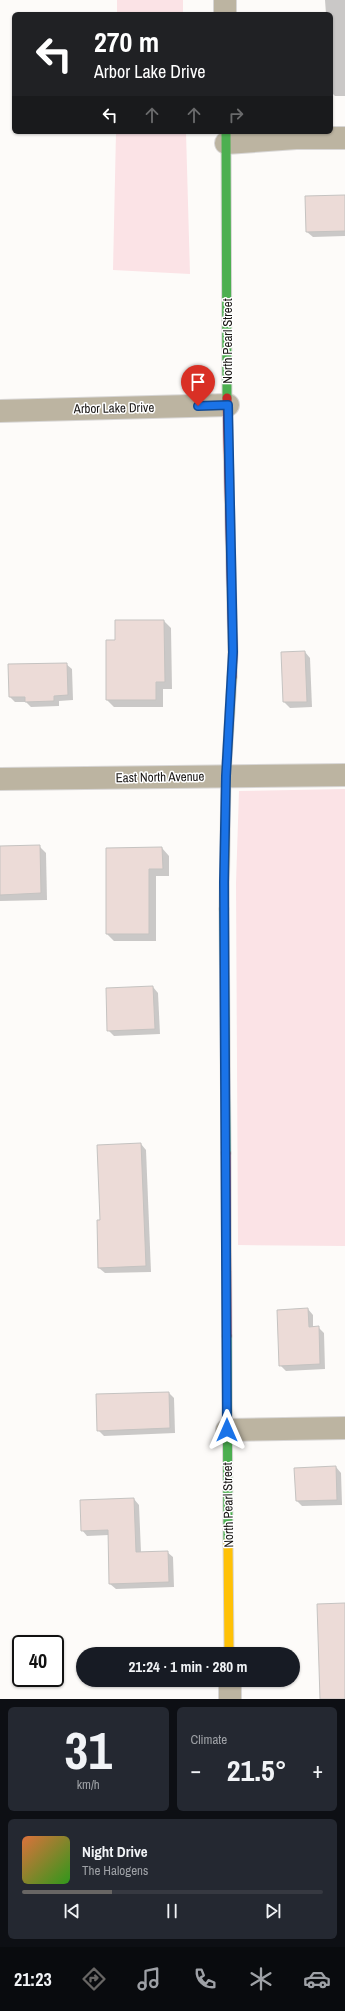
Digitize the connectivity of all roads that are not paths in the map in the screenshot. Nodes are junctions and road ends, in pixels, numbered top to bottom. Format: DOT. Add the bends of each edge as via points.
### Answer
graph roads {
  1 [pos="225,0"];
  2 [pos="225,12"];
  3 [pos="226,138"];
  4 [pos="345,138"];
  5 [pos="228,405"];
  6 [pos="0,410"];
  7 [pos="345,775"];
  8 [pos="226,776"];
  9 [pos="0,779"];
  10 [pos="345,1428"];
  11 [pos="227,1430"];
  12 [pos="229,1647"];
  13 [pos="230,1687"];
  14 [pos="230,1699"];
  1 -- 2 [label="street"];
  3 -- 4 [label="street"];
  3 -- 5 [label="street, North Pearl Street"];
  5 -- 6 [label="street, Arbor Lake Drive"];
  5 -- 8 [label="street, North Pearl Street" via="233,652"];
  7 -- 8 [label="street, East North Avenue"];
  8 -- 9 [label="street, East North Avenue"];
  8 -- 11 [label="street, North Pearl Street" via="224,882"];
  10 -- 11 [label="street"];
  11 -- 12 [label="street, North Pearl Street"];
  13 -- 14 [label="street"];
}
